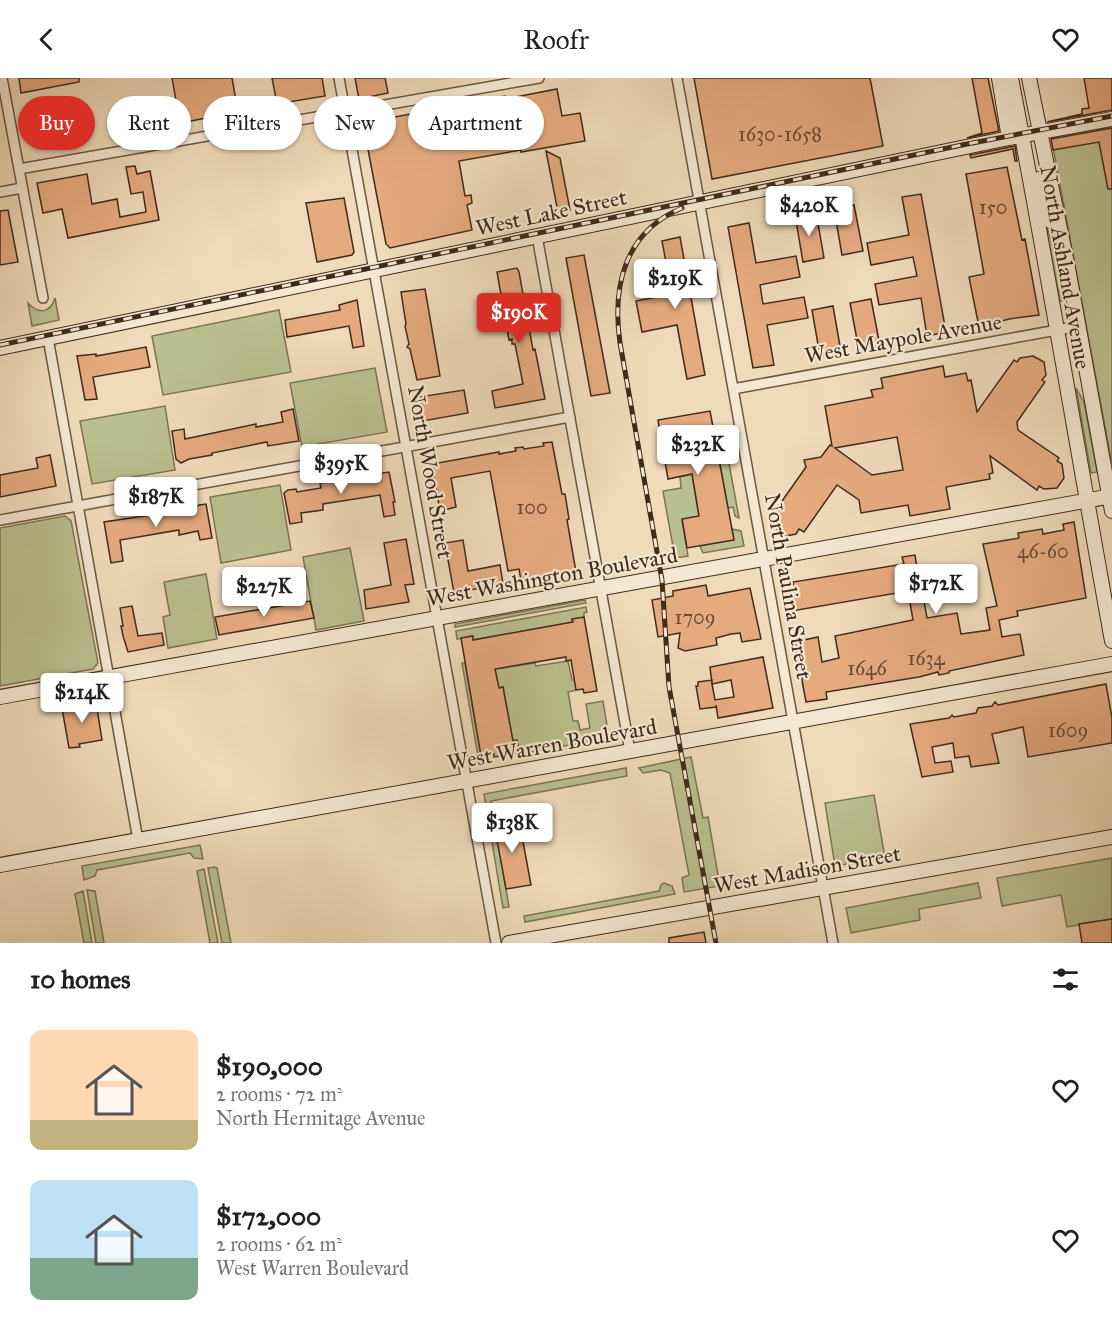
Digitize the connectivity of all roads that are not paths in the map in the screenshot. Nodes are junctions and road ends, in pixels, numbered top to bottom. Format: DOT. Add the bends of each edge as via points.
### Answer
graph roads {
  1 [pos="2,78"];
  2 [pos="339,78"];
  3 [pos="539,78"];
  4 [pos="677,78"];
  5 [pos="999,78"];
  6 [pos="1011,78"];
  7 [pos="1029,78"];
  8 [pos="342,96"];
  9 [pos="396,103"];
  10 [pos="314,117"];
  11 [pos="1112,119"];
  12 [pos="1025,135"];
  13 [pos="352,150"];
  14 [pos="19,169"];
  15 [pos="22,188"];
  16 [pos="0,192"];
  17 [pos="700,203"];
  18 [pos="537,236"];
  19 [pos="374,270"];
  20 [pos="43,298"];
  21 [pos="1079,326"];
  22 [pos="1056,330"];
  23 [pos="48,338"];
  24 [pos="0,348"];
  25 [pos="733,389"];
  26 [pos="570,417"];
  27 [pos="406,447"];
  28 [pos="1111,496"];
  29 [pos="1086,501"];
  30 [pos="79,506"];
  31 [pos="1112,511"];
  32 [pos="0,520"];
  33 [pos="764,559"];
  34 [pos="601,588"];
  35 [pos="437,618"];
  36 [pos="1112,641"];
  37 [pos="1112,664"];
  38 [pos="109,677"];
  39 [pos="0,697"];
  40 [pos="793,722"];
  41 [pos="630,751"];
  42 [pos="467,781"];
  43 [pos="1112,837"];
  44 [pos="138,840"];
  45 [pos="0,866"];
  46 [pos="823,888"];
  47 [pos="496,943"];
  48 [pos="509,943"];
  49 [pos="833,943"];
  1 -- 14 [label="street"];
  2 -- 8 [label="street, North Wood Street"];
  3 -- 9 [label="street"];
  4 -- 17 [label="street, North Paulina Street"];
  5 -- 12 [label="main road, North Ashland Avenue"];
  6 -- 12 [label="main road, North Ashland Avenue"];
  7 -- 12 [label="main road, North Ashland Avenue"];
  10 -- 14 [label="street"];
  11 -- 12 [label="main road, West Lake Street"];
  12 -- 17 [label="main road, West Lake Street"];
  12 -- 21 [label="main road, North Ashland Avenue" via="1062,241"];
  12 -- 22 [label="main road, North Ashland Avenue"];
  13 -- 19 [label="street, North Wood Street"];
  14 -- 15 [label="street"];
  15 -- 16 [label="street"];
  15 -- 20 [label="street"];
  17 -- 18 [label="main road, West Lake Street"];
  17 -- 25 [label="street, North Paulina Street"];
  18 -- 19 [label="main road, West Lake Street"];
  18 -- 26 [label="street"];
  19 -- 23 [label="main road, West Lake Street"];
  19 -- 27 [label="street, North Wood Street"];
  21 -- 22 [label="street, West Maypole Avenue"];
  21 -- 28 [label="main road, North Ashland Avenue"];
  22 -- 25 [label="street, West Maypole Avenue"];
  22 -- 29 [label="main road, North Ashland Avenue"];
  23 -- 24 [label="main road, West Lake Street"];
  23 -- 30 [label="street"];
  25 -- 33 [label="street, North Paulina Street"];
  26 -- 27 [label="street"];
  26 -- 34 [label="street"];
  27 -- 30 [label="street"];
  27 -- 35 [label="street, North Wood Street"];
  28 -- 29 [label="main road, West Washington Boulevard"];
  28 -- 31 [label="main road, North Ashland Avenue"];
  29 -- 33 [label="main road, West Washington Boulevard"];
  29 -- 36 [label="main road, North Ashland Avenue"];
  30 -- 32 [label="street"];
  30 -- 38 [label="street"];
  33 -- 34 [label="main road, West Washington Boulevard"];
  33 -- 40 [label="street, North Paulina Street"];
  34 -- 35 [label="main road, West Washington Boulevard"];
  34 -- 41 [label="street"];
  35 -- 38 [label="main road, West Washington Boulevard"];
  35 -- 42 [label="street, North Wood Street"];
  37 -- 40 [label="main road, West Warren Boulevard"];
  38 -- 39 [label="main road, West Washington Boulevard"];
  38 -- 44 [label="street"];
  40 -- 41 [label="main road, West Warren Boulevard"];
  40 -- 46 [label="street, North Paulina Street"];
  41 -- 42 [label="main road, West Warren Boulevard"];
  42 -- 44 [label="main road, West Warren Boulevard"];
  42 -- 47 [label="street, North Wood Street"];
  43 -- 46 [label="main road, West Madison Street"];
  44 -- 45 [label="main road, West Warren Boulevard"];
  46 -- 48 [label="main road, West Madison Street"];
  46 -- 49 [label="street, North Paulina Street"];
}
